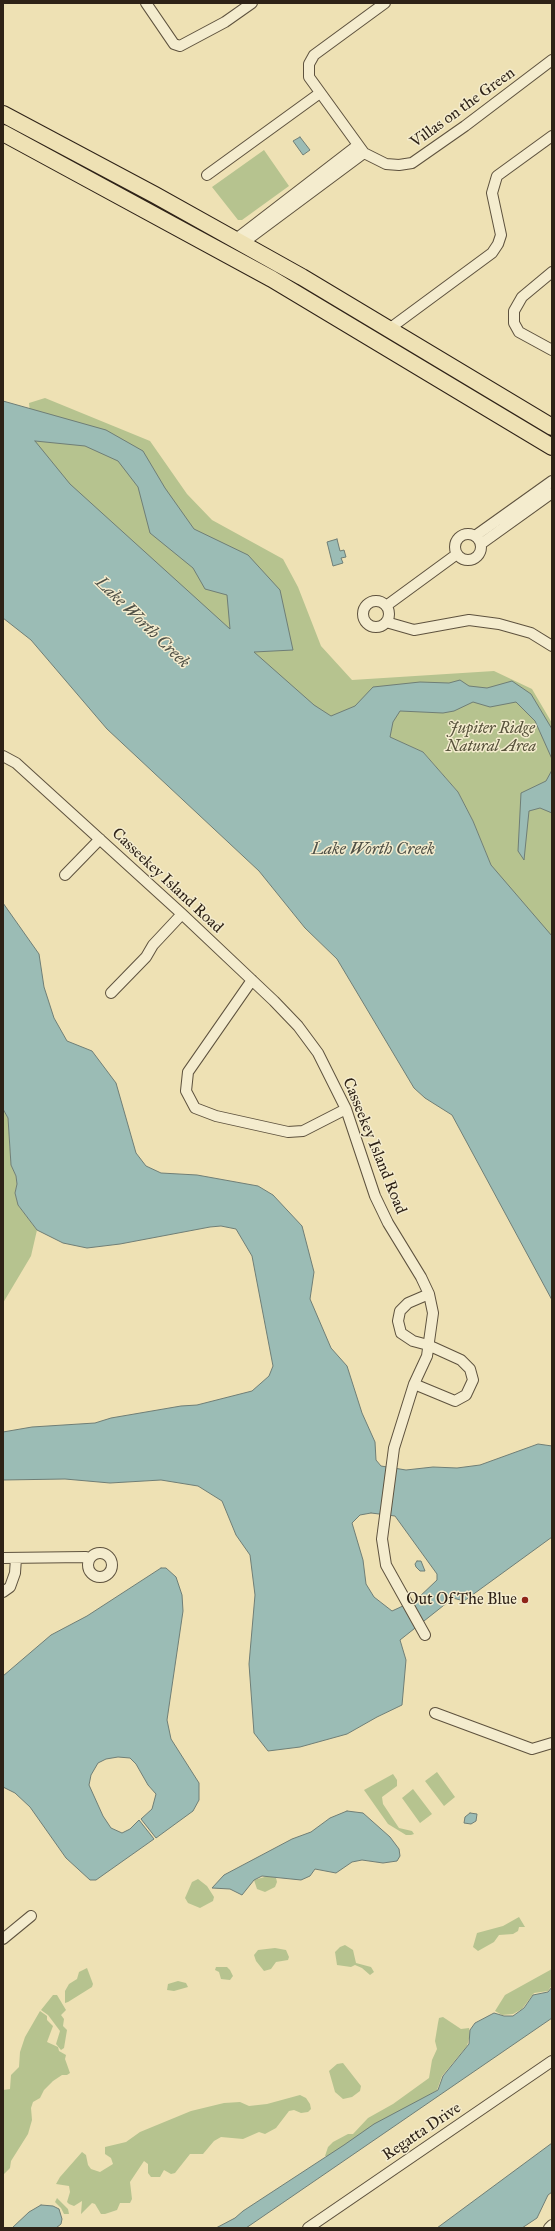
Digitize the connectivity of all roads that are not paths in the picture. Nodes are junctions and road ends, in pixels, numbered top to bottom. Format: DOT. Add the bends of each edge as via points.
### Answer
graph roads {
  1 [pos="146,3"];
  2 [pos="252,3"];
  3 [pos="385,3"];
  4 [pos="552,60"];
  5 [pos="320,93"];
  6 [pos="3,114"];
  7 [pos="3,122"];
  8 [pos="3,133"];
  9 [pos="552,136"];
  10 [pos="60,144"];
  11 [pos="361,149"];
  12 [pos="207,175"];
  13 [pos="170,223"];
  14 [pos="239,241"];
  15 [pos="552,272"];
  16 [pos="302,277"];
  17 [pos="389,329"];
  18 [pos="373,340"];
  19 [pos="552,350"];
  20 [pos="506,399"];
  21 [pos="552,427"];
  22 [pos="552,447"];
  23 [pos="552,480"];
  24 [pos="552,493"];
  25 [pos="478,540"];
  26 [pos="457,554"];
  27 [pos="386,606"];
  28 [pos="386,622"];
  29 [pos="552,646"];
  30 [pos="3,756"];
  31 [pos="100,840"];
  32 [pos="64,875"];
  33 [pos="182,914"];
  34 [pos="252,980"];
  35 [pos="111,993"];
  36 [pos="346,1109"];
  37 [pos="429,1294"];
  38 [pos="428,1345"];
  39 [pos="414,1384"];
  40 [pos="3,1558"];
  41 [pos="16,1558"];
  42 [pos="89,1559"];
  43 [pos="3,1592"];
  44 [pos="425,1635"];
  45 [pos="435,1713"];
  46 [pos="552,1743"];
  47 [pos="32,1916"];
  48 [pos="3,1938"];
  49 [pos="552,2061"];
  50 [pos="320,2225"];
  51 [pos="552,2225"];
  52 [pos="308,2228"];
  53 [pos="549,2228"];
  1 -- 2 [label="street" via="174,44 180,46 225,22"];
  3 -- 5 [label="street, Villas on the Green" via="314,55 309,64 309,77"];
  4 -- 11 [label="street, Villas on the Green" via="412,163 386,164"];
  5 -- 11 [label="street, Villas on the Green"];
  5 -- 12 [label="street"];
  6 -- 10 [label="main road"];
  7 -- 10 [label="main road" via="39,142"];
  8 -- 13 [label="main road"];
  9 -- 17 [label="street" via="497,176 492,193 500,235 492,253"];
  10 -- 14 [label="main road"];
  11 -- 14 [label="street"];
  13 -- 16 [label="main road" via="188,226 290,281"];
  13 -- 18 [label="main road" via="272,279"];
  14 -- 16 [label="main road"];
  15 -- 19 [label="street" via="522,297 514,311 514,323 519,332"];
  16 -- 17 [label="main road"];
  17 -- 20 [label="main road"];
  18 -- 20 [label="main road" via="395,342 467,384"];
  18 -- 22 [label="main road"];
  20 -- 21 [label="main road"];
  23 -- 25 [label="street"];
  24 -- 25 [label="street"];
  25 -- 26 [label="street" via="466,535 458,540 455,547"];
  25 -- 26 [label="street" via="480,553 474,559 463,559"];
  26 -- 27 [label="street"];
  27 -- 28 [label="street" via="389,613"];
  27 -- 28 [label="street" via="373,601 365,606 363,614 370,626 378,627"];
  28 -- 29 [label="street" via="414,630 469,620 499,624 531,633"];
  30 -- 31 [label="street, Casseekey Island Road" via="16,762"];
  31 -- 32 [label="street"];
  31 -- 33 [label="street, Casseekey Island Road"];
  33 -- 34 [label="street, Casseekey Island Road"];
  33 -- 35 [label="street" via="153,945 146,958"];
  34 -- 36 [label="street, Casseekey Island Road" via="298,1026 314,1047"];
  34 -- 36 [label="street" via="188,1072 186,1091 192,1104 195,1108 216,1116 288,1132 304,1131"];
  36 -- 37 [label="street, Casseekey Island Road" via="375,1196"];
  37 -- 38 [label="street, Casseekey Island Road" via="433,1313"];
  37 -- 38 [label="street" via="408,1303 400,1311 398,1321 401,1333 413,1341"];
  38 -- 39 [label="street, Casseekey Island Road" via="427,1356"];
  38 -- 39 [label="street" via="461,1360 470,1369 473,1380 471,1388 466,1395 454,1400"];
  39 -- 44 [label="street, Casseekey Island Road" via="394,1448 382,1539 389,1572"];
  40 -- 41 [label="street"];
  41 -- 42 [label="street"];
  41 -- 43 [label="street" via="13,1580 10,1587"];
  45 -- 46 [label="street" via="532,1749"];
  47 -- 48 [label="street"];
  49 -- 50 [label="street, Regatta Drive"];
  50 -- 52 [label="street, Regatta Drive"];
  51 -- 53 [label="street"];
}
